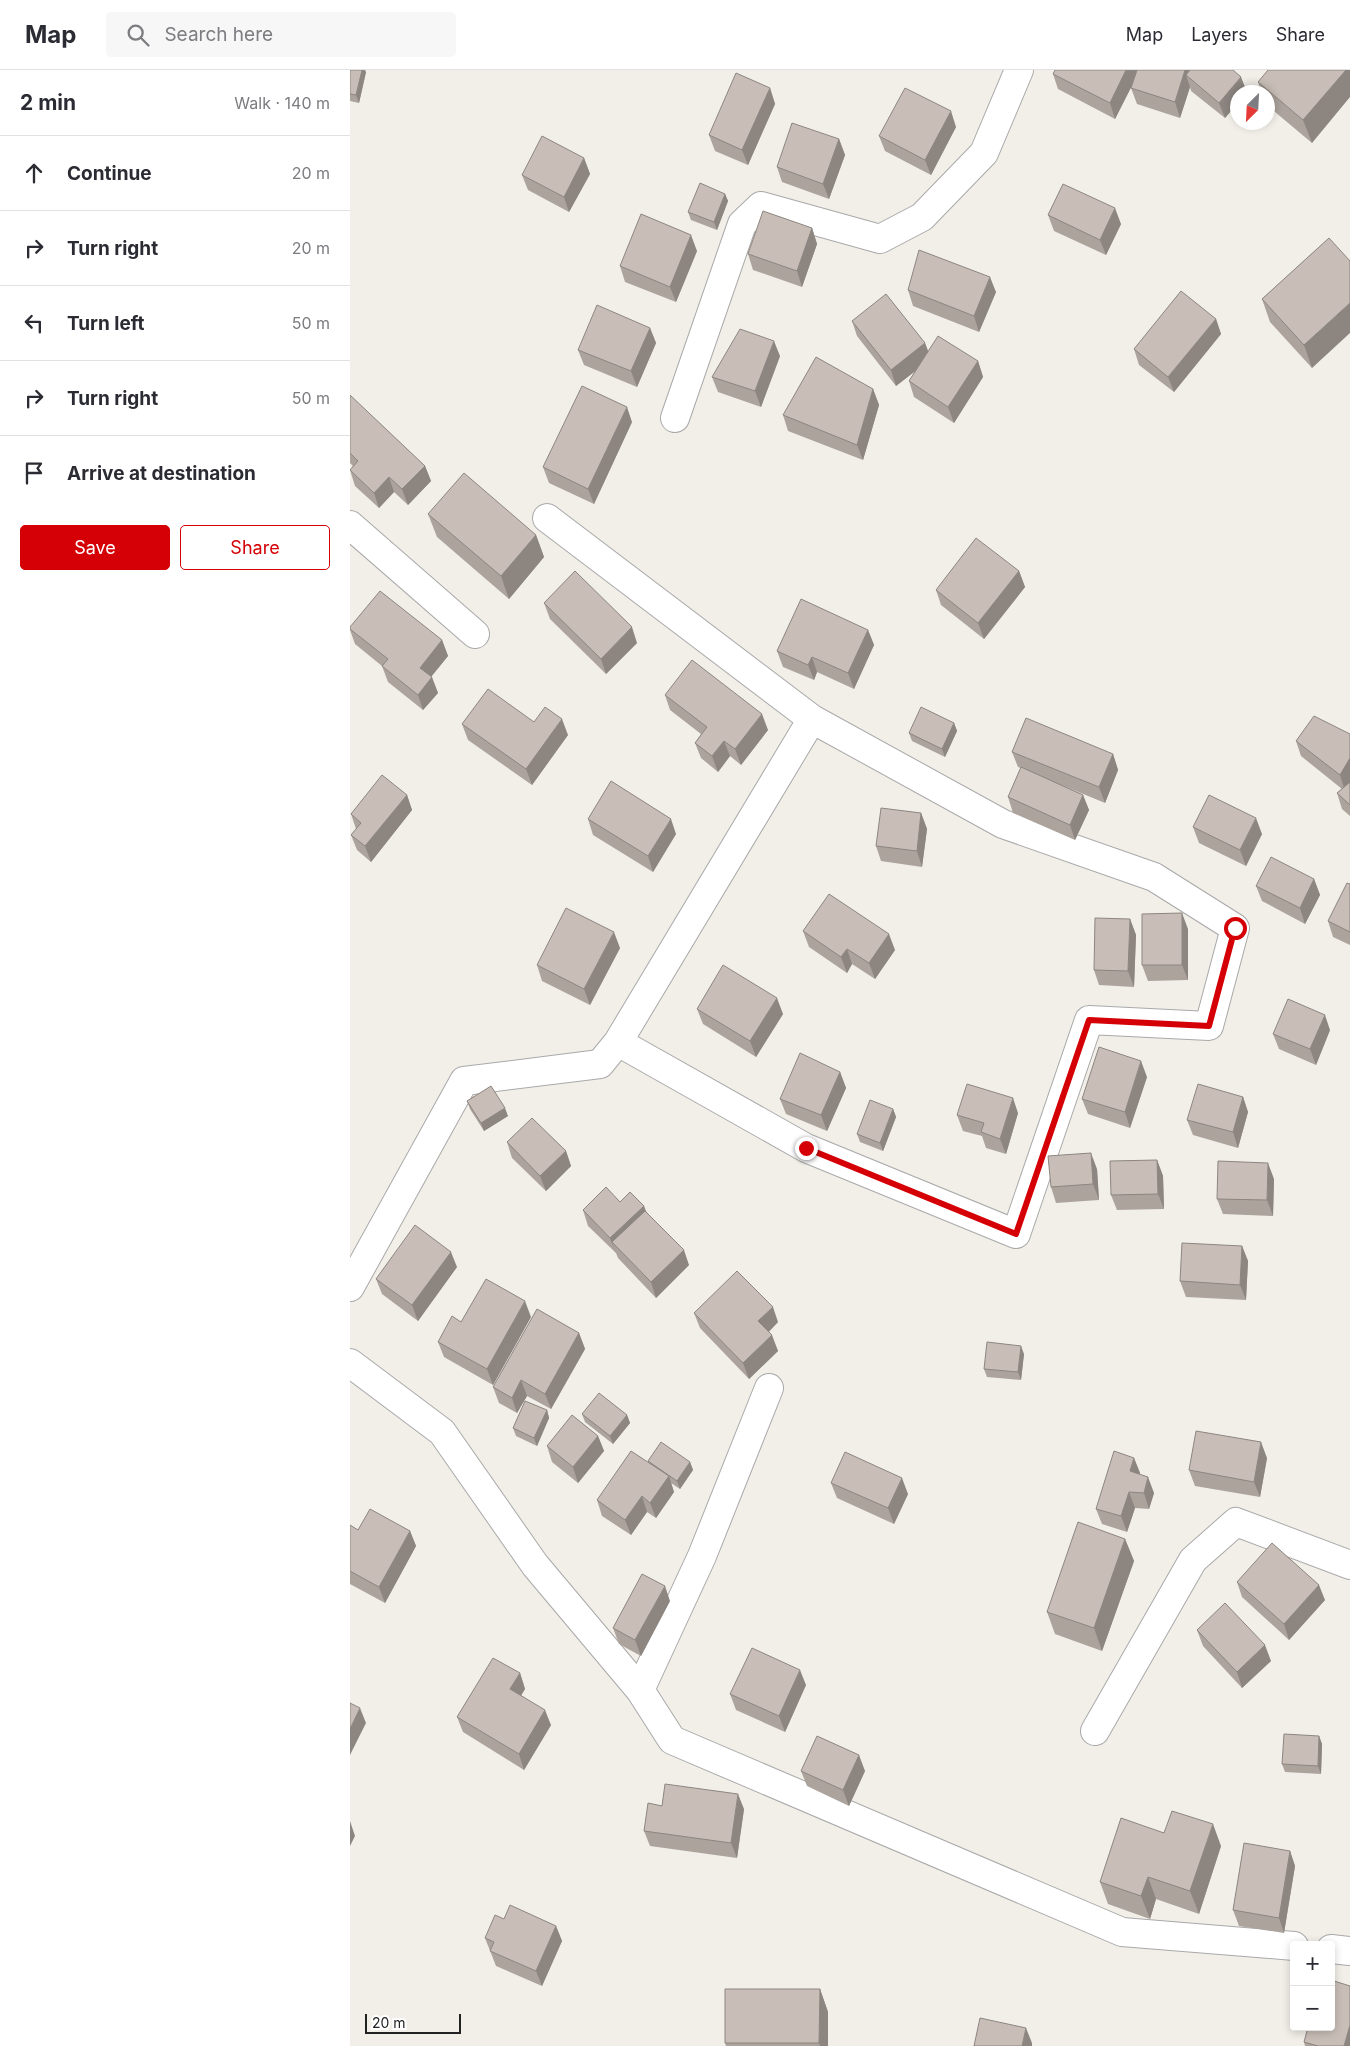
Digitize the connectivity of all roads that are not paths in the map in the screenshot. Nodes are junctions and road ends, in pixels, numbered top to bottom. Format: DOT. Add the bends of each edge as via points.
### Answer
graph roads {
  1 [pos="1018,70"];
  2 [pos="675,418"];
  3 [pos="547,518"];
  4 [pos="350,525"];
  5 [pos="475,634"];
  6 [pos="812,719"];
  7 [pos="618,1042"];
  8 [pos="350,1287"];
  9 [pos="350,1363"];
  10 [pos="769,1388"];
  11 [pos="1350,1565"];
  12 [pos="640,1690"];
  13 [pos="1095,1731"];
  14 [pos="1290,1946"];
  15 [pos="1335,1949"];
  16 [pos="1350,1951"];
  1 -- 2 [label="street" via="984,153 922,217 880,239 761,206 742,224"];
  3 -- 6 [label="street"];
  4 -- 5 [label="street"];
  6 -- 7 [label="street"];
  6 -- 7 [label="street" via="1003,824 1154,877 1235,928 1209,1026 1089,1020 1016,1234 806,1148"];
  7 -- 8 [label="street" via="600,1064 464,1081"];
  9 -- 12 [label="street" via="442,1432 535,1565"];
  10 -- 12 [label="street" via="702,1556"];
  11 -- 13 [label="street" via="1236,1522 1193,1560"];
  12 -- 14 [label="street" via="672,1740 1122,1932"];
  15 -- 16 [label="street"];
}
